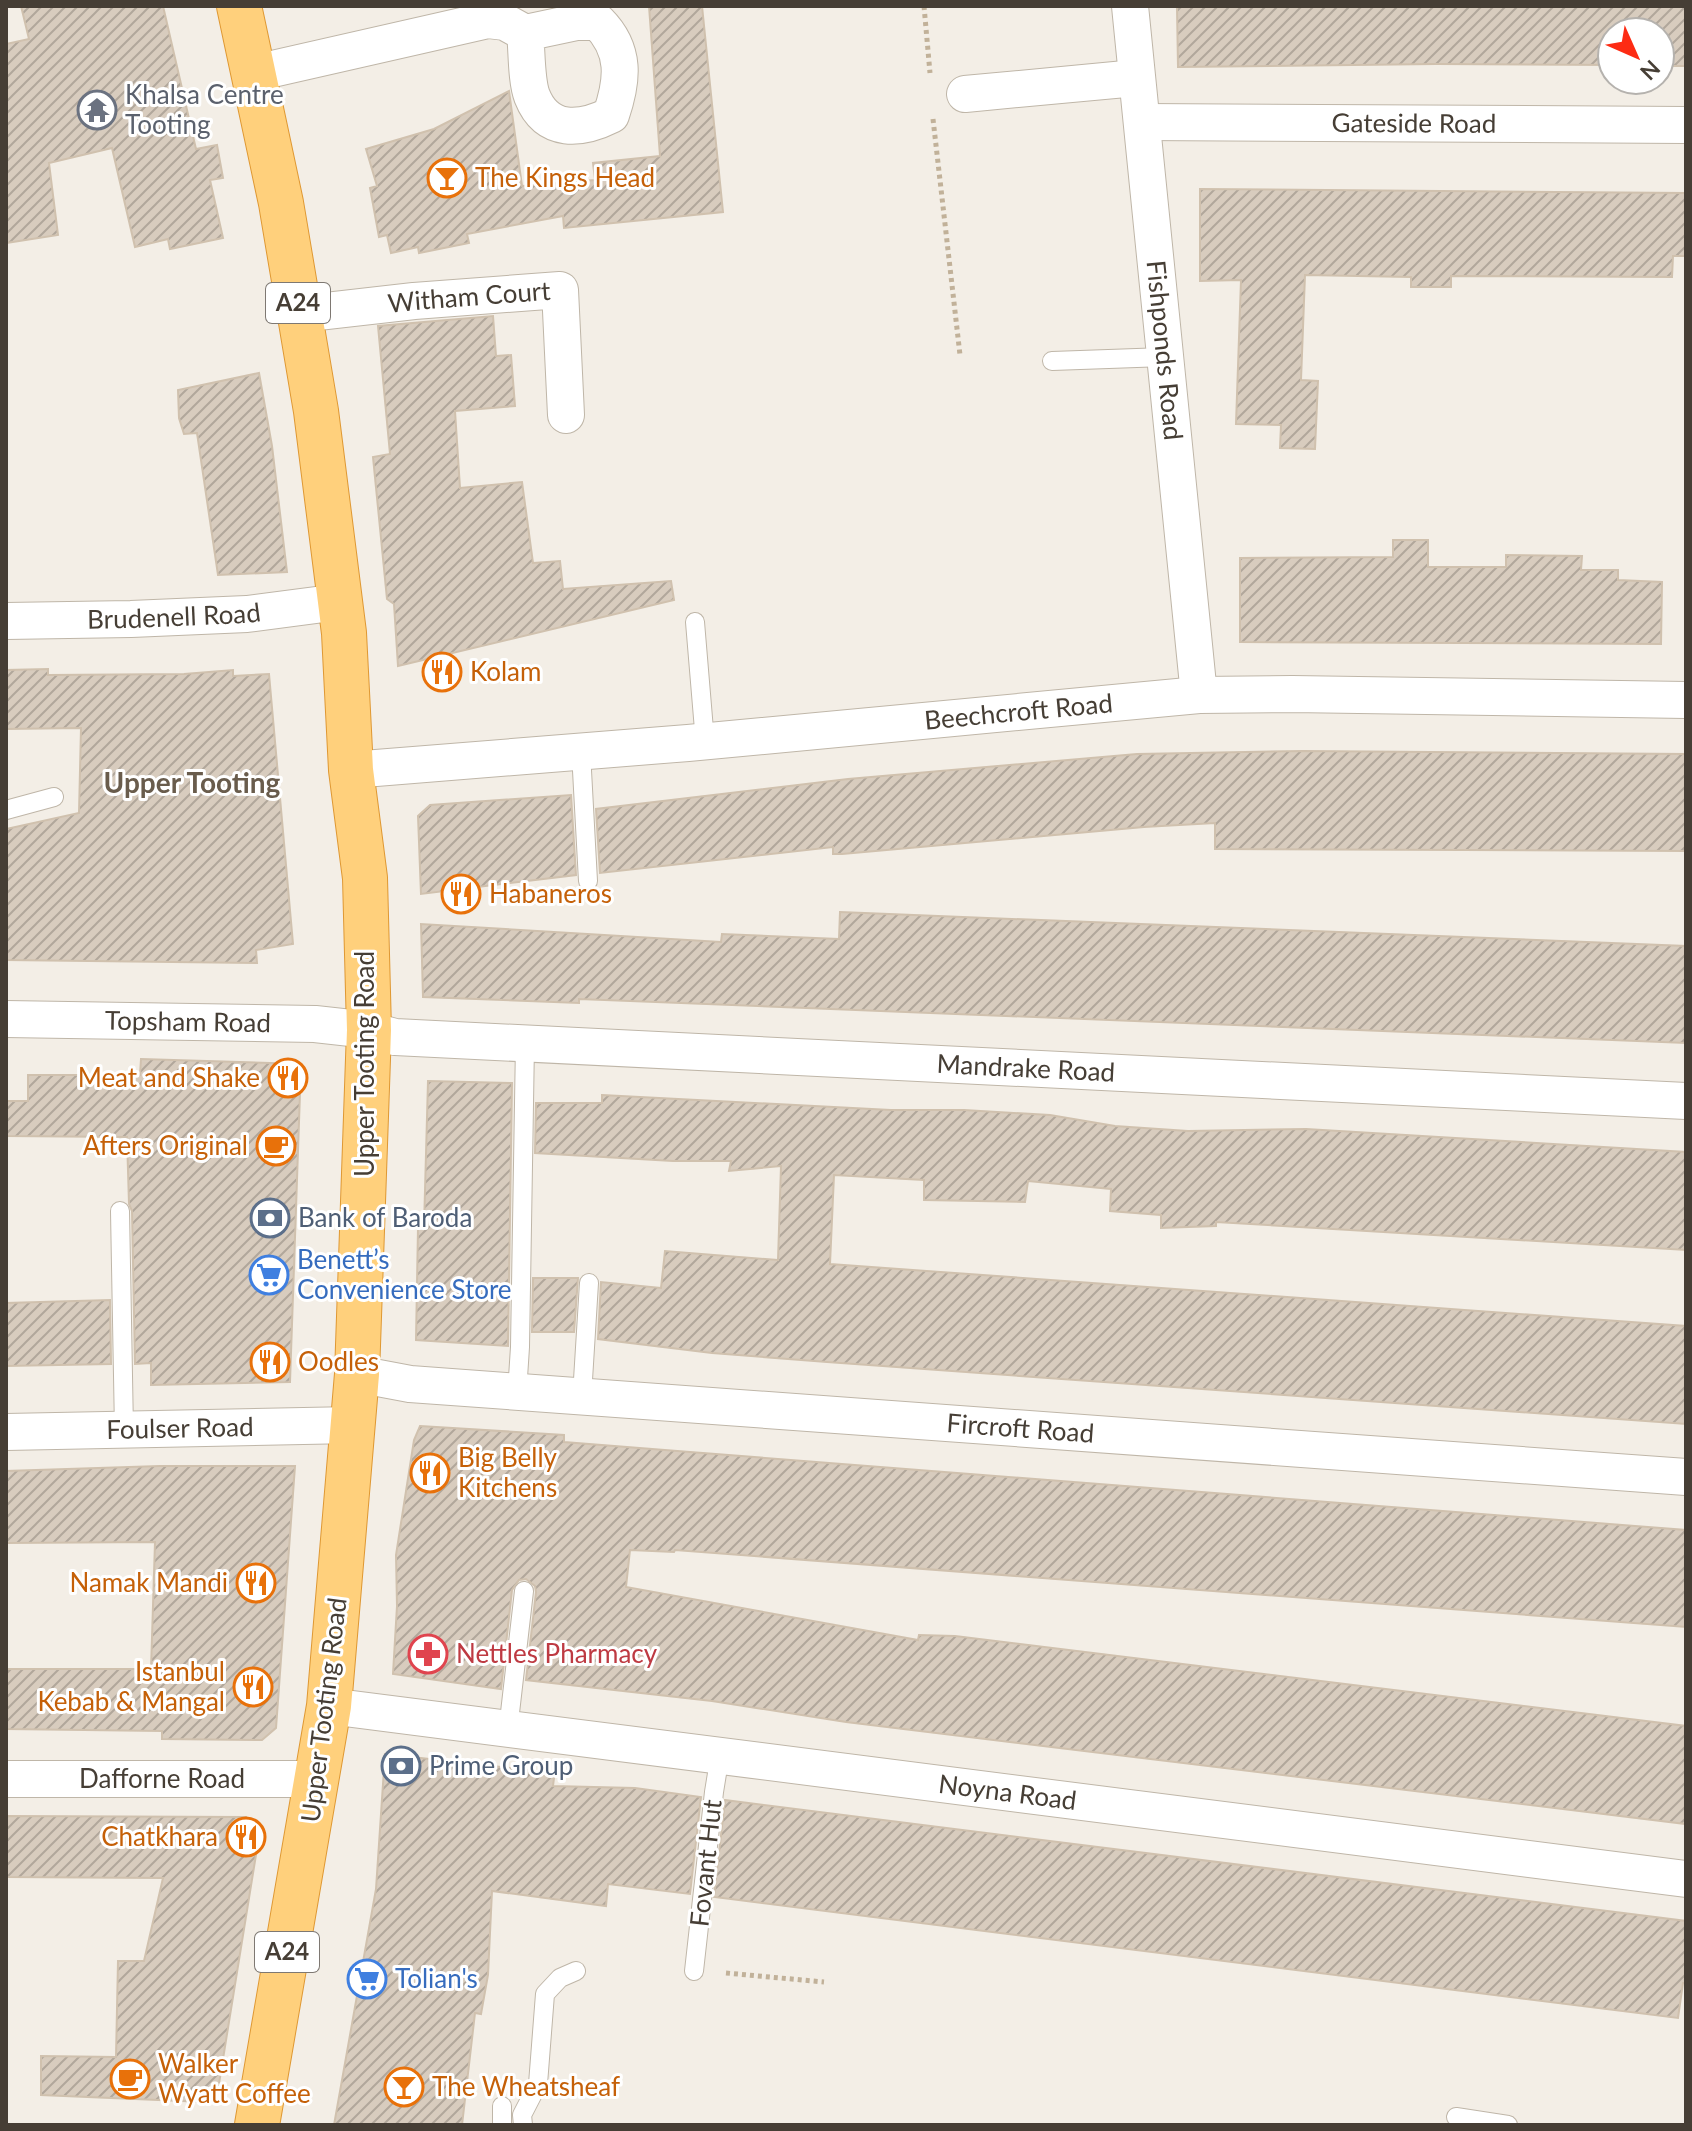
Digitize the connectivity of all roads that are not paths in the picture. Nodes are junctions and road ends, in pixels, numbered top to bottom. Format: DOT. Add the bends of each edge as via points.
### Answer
graph roads {
  1 [pos="239,6"];
  2 [pos="1130,6"];
  3 [pos="525,33"];
  4 [pos="255,73"];
  5 [pos="1136,78"];
  6 [pos="965,94"];
  7 [pos="1142,122"];
  8 [pos="1686,125"];
  9 [pos="300,314"];
  10 [pos="1165,357"];
  11 [pos="1052,361"];
  12 [pos="566,415"];
  13 [pos="339,602"];
  14 [pos="6,621"];
  15 [pos="695,622"];
  16 [pos="1199,695"];
  17 [pos="1686,700"];
  18 [pos="705,742"];
  19 [pos="581,752"];
  20 [pos="351,770"];
  21 [pos="54,797"];
  22 [pos="6,810"];
  23 [pos="588,881"];
  24 [pos="6,1019"];
  25 [pos="369,1030"];
  26 [pos="525,1043"];
  27 [pos="1686,1101"];
  28 [pos="120,1211"];
  29 [pos="589,1283"];
  30 [pos="357,1374"];
  31 [pos="517,1393"];
  32 [pos="582,1396"];
  33 [pos="353,1425"];
  34 [pos="124,1430"];
  35 [pos="6,1432"];
  36 [pos="1686,1477"];
  37 [pos="524,1591"];
  38 [pos="329,1706"];
  39 [pos="508,1730"];
  40 [pos="720,1755"];
  41 [pos="6,1779"];
  42 [pos="318,1779"];
  43 [pos="1686,1879"];
  44 [pos="576,1971"];
  45 [pos="694,1971"];
  46 [pos="1456,2117"];
  47 [pos="257,2125"];
  48 [pos="523,2125"];
  49 [pos="1508,2125"];
  1 -- 4 [label="highway, Upper Tooting Road / A24"];
  2 -- 5 [label="street, Fishponds Road"];
  3 -- 4 [label="street" via="488,20"];
  4 -- 9 [label="highway, Upper Tooting Road / A24"];
  5 -- 6 [label="street"];
  5 -- 7 [label="street, Fishponds Road"];
  7 -- 8 [label="street, Gateside Road"];
  7 -- 10 [label="street, Fishponds Road"];
  9 -- 12 [label="street, Witham Court" via="560,290"];
  9 -- 13 [label="highway, Upper Tooting Road / A24"];
  10 -- 11 [label="lane"];
  10 -- 16 [label="street, Fishponds Road"];
  13 -- 14 [label="street, Brudenell Road" via="247,614"];
  13 -- 20 [label="highway, Upper Tooting Road / A24"];
  15 -- 18 [label="lane"];
  16 -- 17 [label="street, Beechcroft Road"];
  16 -- 18 [label="street, Beechcroft Road"];
  18 -- 19 [label="street, Beechcroft Road"];
  19 -- 20 [label="street, Beechcroft Road"];
  19 -- 23 [label="lane"];
  20 -- 25 [label="highway, Upper Tooting Road / A24" via="365,878"];
  21 -- 22 [label="lane"];
  24 -- 25 [label="street, Topsham Road" via="315,1024"];
  25 -- 26 [label="street, Mandrake Road" via="395,1037"];
  25 -- 30 [label="highway, Upper Tooting Road / A24"];
  26 -- 27 [label="street, Mandrake Road"];
  26 -- 31 [label="lane"];
  28 -- 34 [label="lane"];
  29 -- 32 [label="lane"];
  30 -- 31 [label="street, Fircroft Road"];
  30 -- 33 [label="highway, Upper Tooting Road / A24"];
  31 -- 32 [label="street, Fircroft Road"];
  32 -- 36 [label="street, Fircroft Road"];
  33 -- 34 [label="street, Foulser Road"];
  33 -- 38 [label="highway, Upper Tooting Road / A24"];
  34 -- 35 [label="street, Foulser Road"];
  37 -- 39 [label="lane"];
  38 -- 39 [label="street, Noyna Road"];
  38 -- 42 [label="highway, Upper Tooting Road / A24"];
  39 -- 40 [label="street, Noyna Road"];
  40 -- 43 [label="street, Noyna Road"];
  40 -- 45 [label="lane, Fovant Hut"];
  41 -- 42 [label="street, Dafforne Road"];
  42 -- 47 [label="highway, Upper Tooting Road / A24"];
  44 -- 48 [label="lane" via="545,1994 538,2084 522,2115"];
  46 -- 49 [label="lane"];
}
